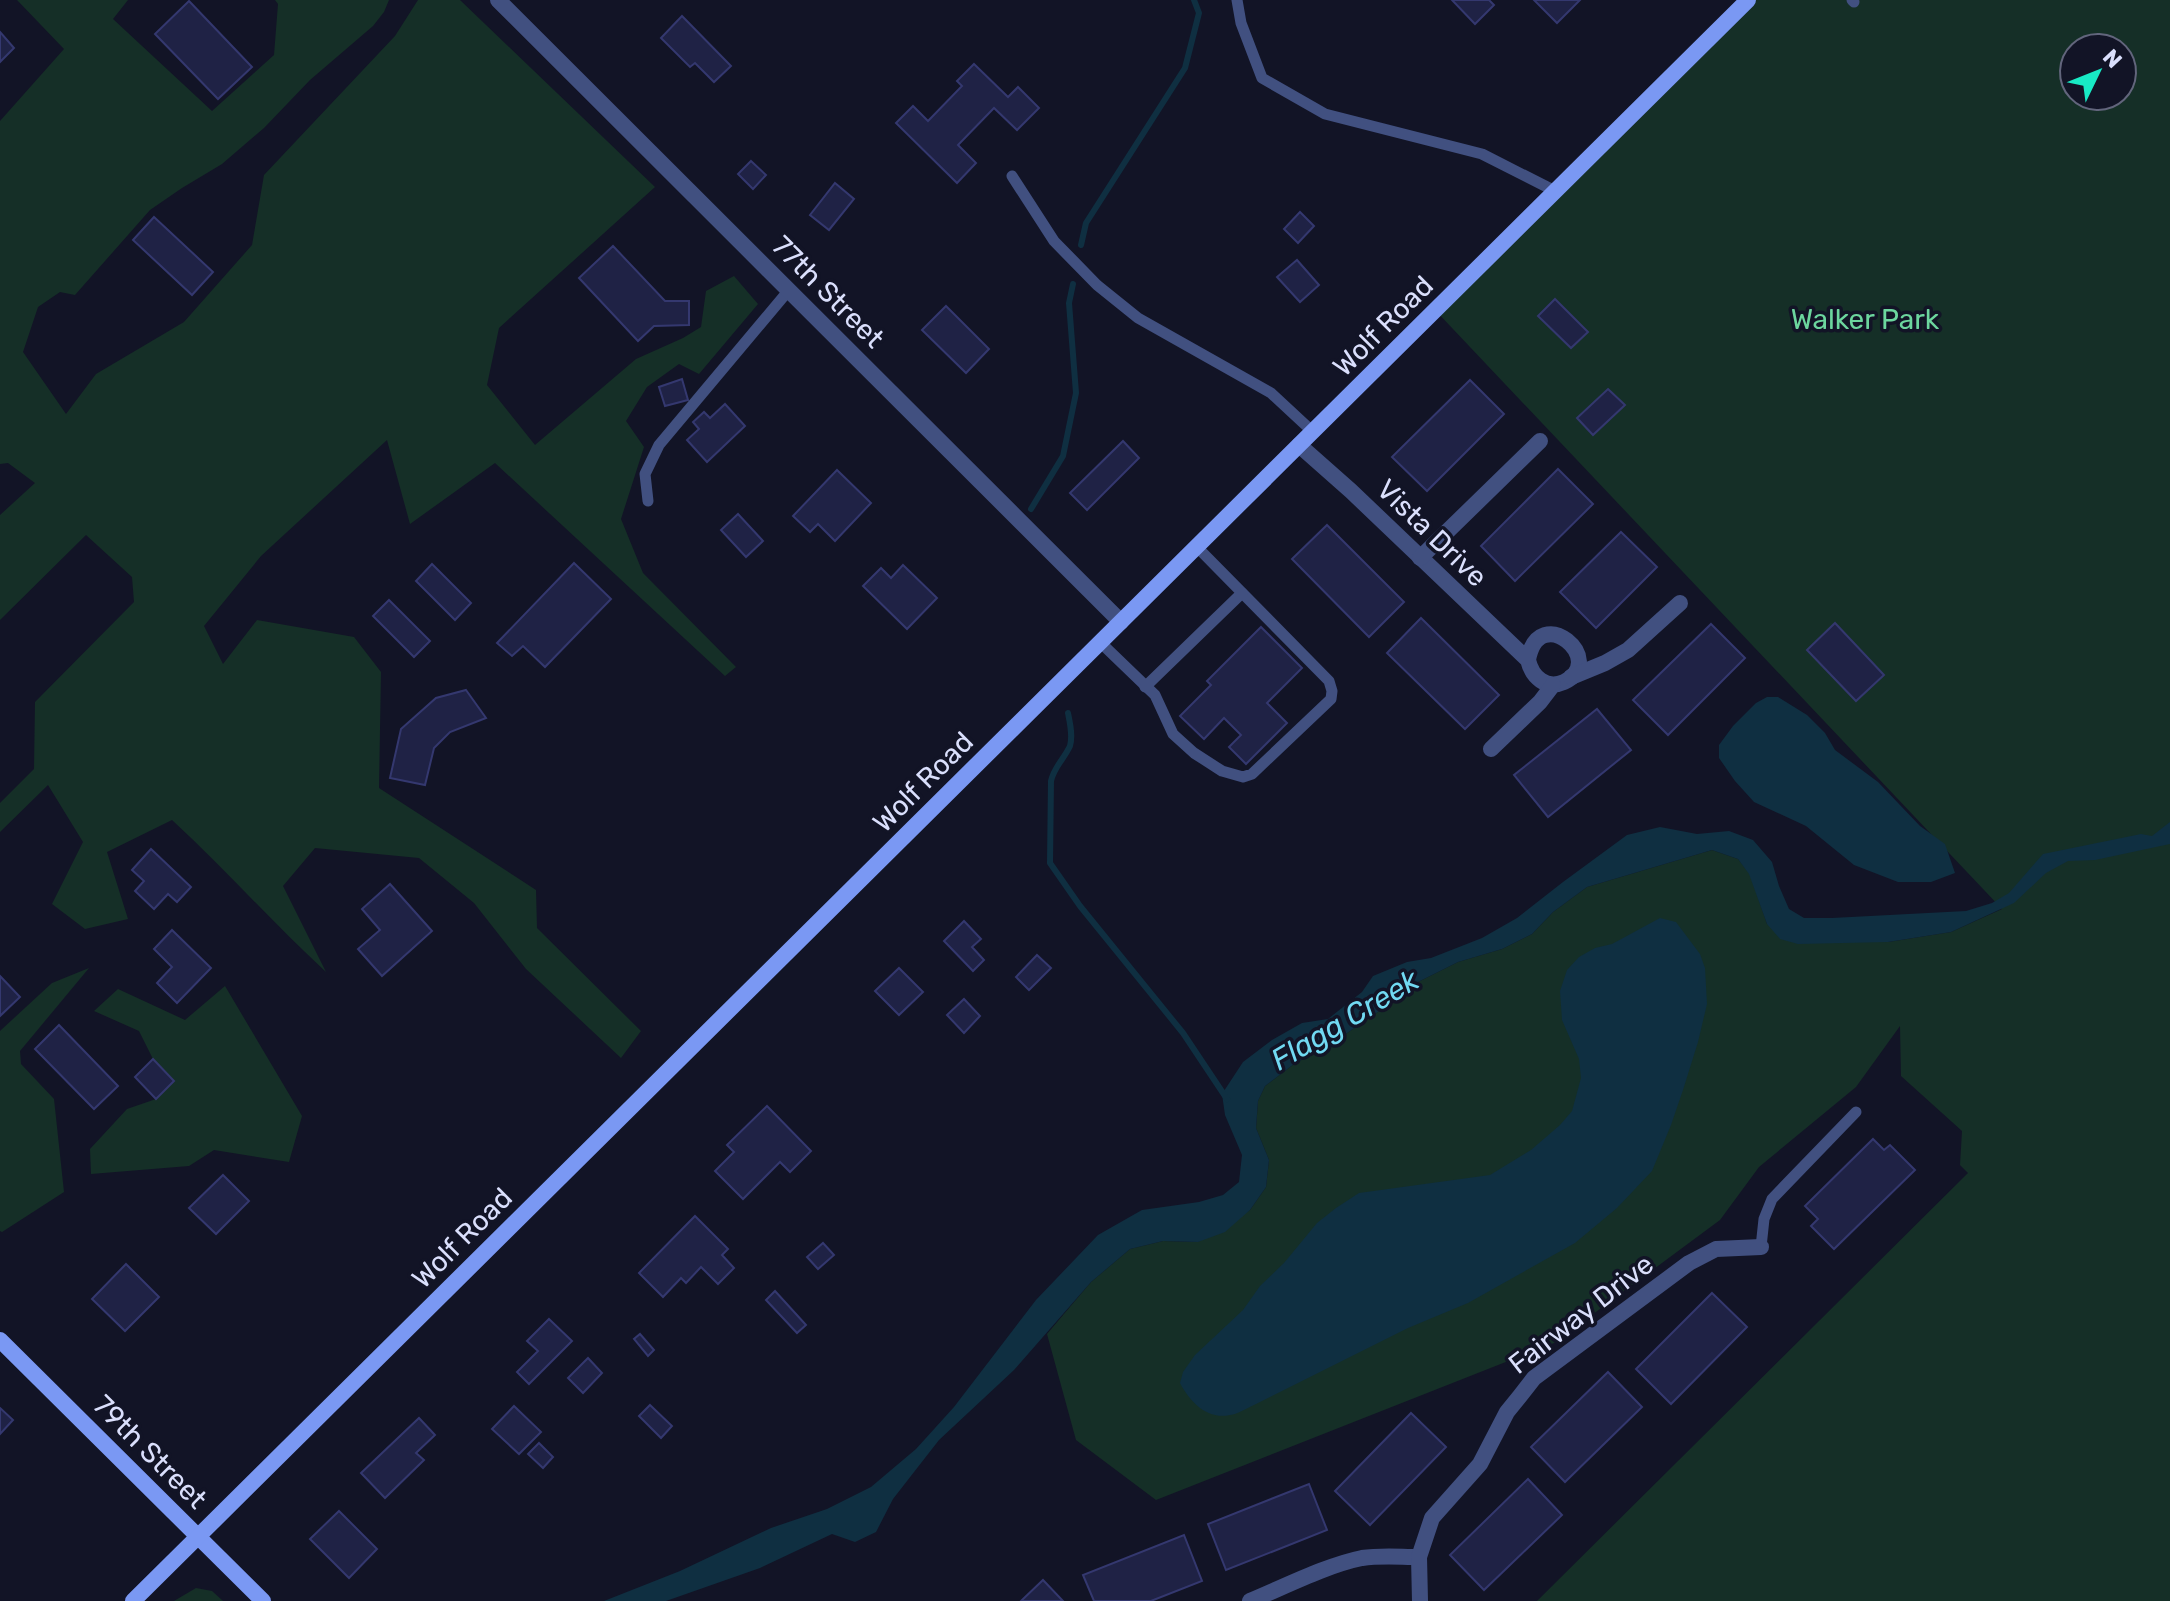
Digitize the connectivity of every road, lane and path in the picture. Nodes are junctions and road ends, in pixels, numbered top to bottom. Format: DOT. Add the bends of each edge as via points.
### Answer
graph roads {
  1 [pos="498,0"];
  2 [pos="1237,0"];
  3 [pos="1748,0"];
  4 [pos="1012,176"];
  5 [pos="1555,191"];
  6 [pos="789,290"];
  7 [pos="1313,432"];
  8 [pos="1540,441"];
  9 [pos="1299,445"];
  10 [pos="648,501"];
  11 [pos="1197,547"];
  12 [pos="1420,558"];
  13 [pos="1242,593"];
  14 [pos="1680,603"];
  15 [pos="1121,622"];
  16 [pos="1100,642"];
  17 [pos="1528,660"];
  18 [pos="1571,677"];
  19 [pos="1553,685"];
  20 [pos="1145,687"];
  21 [pos="1491,749"];
  22 [pos="1856,1112"];
  23 [pos="1761,1247"];
  24 [pos="0,1340"];
  25 [pos="199,1537"];
  26 [pos="1419,1557"];
  27 [pos="133,1601"];
  28 [pos="263,1601"];
  29 [pos="1250,1601"];
  30 [pos="1420,1601"];
  1 -- 6 [label="street, 77th Street"];
  2 -- 5 [label="lane" via="1262,78 1325,114 1482,154"];
  3 -- 5 [label="street, Wolf Road"];
  4 -- 7 [label="lane" via="1054,241 1097,285 1138,318 1271,393"];
  5 -- 7 [label="street, Wolf Road"];
  6 -- 10 [label="lane" via="659,445 645,474"];
  6 -- 15 [label="street, 77th Street"];
  7 -- 9 [label="street, Wolf Road"];
  8 -- 12 [label="street"];
  9 -- 11 [label="street, Wolf Road"];
  9 -- 12 [label="street, Vista Drive"];
  11 -- 13 [label="lane"];
  11 -- 15 [label="street, Wolf Road"];
  12 -- 17 [label="street, Vista Drive"];
  13 -- 20 [label="lane"];
  13 -- 20 [label="lane" via="1329,681 1331,699 1243,777 1222,771 1173,734 1155,695"];
  14 -- 18 [label="street" via="1628,650"];
  15 -- 16 [label="street, Wolf Road"];
  16 -- 20 [label="lane"];
  16 -- 25 [label="street, Wolf Road"];
  17 -- 18 [label="street" via="1543,636 1562,636 1576,649"];
  17 -- 19 [label="street, Vista Drive" via="1535,677"];
  18 -- 19 [label="street"];
  19 -- 21 [label="street"];
  22 -- 23 [label="lane" via="1772,1199"];
  23 -- 26 [label="street, Fairway Drive" via="1716,1249 1689,1263 1534,1378 1507,1412 1480,1464 1432,1518"];
  24 -- 25 [label="street, 79th Street"];
  25 -- 27 [label="street, Wolf Road"];
  25 -- 28 [label="street, 79th Street"];
  26 -- 29 [label="street" via="1360,1559"];
  26 -- 30 [label="street, Fairway Drive"];
}
